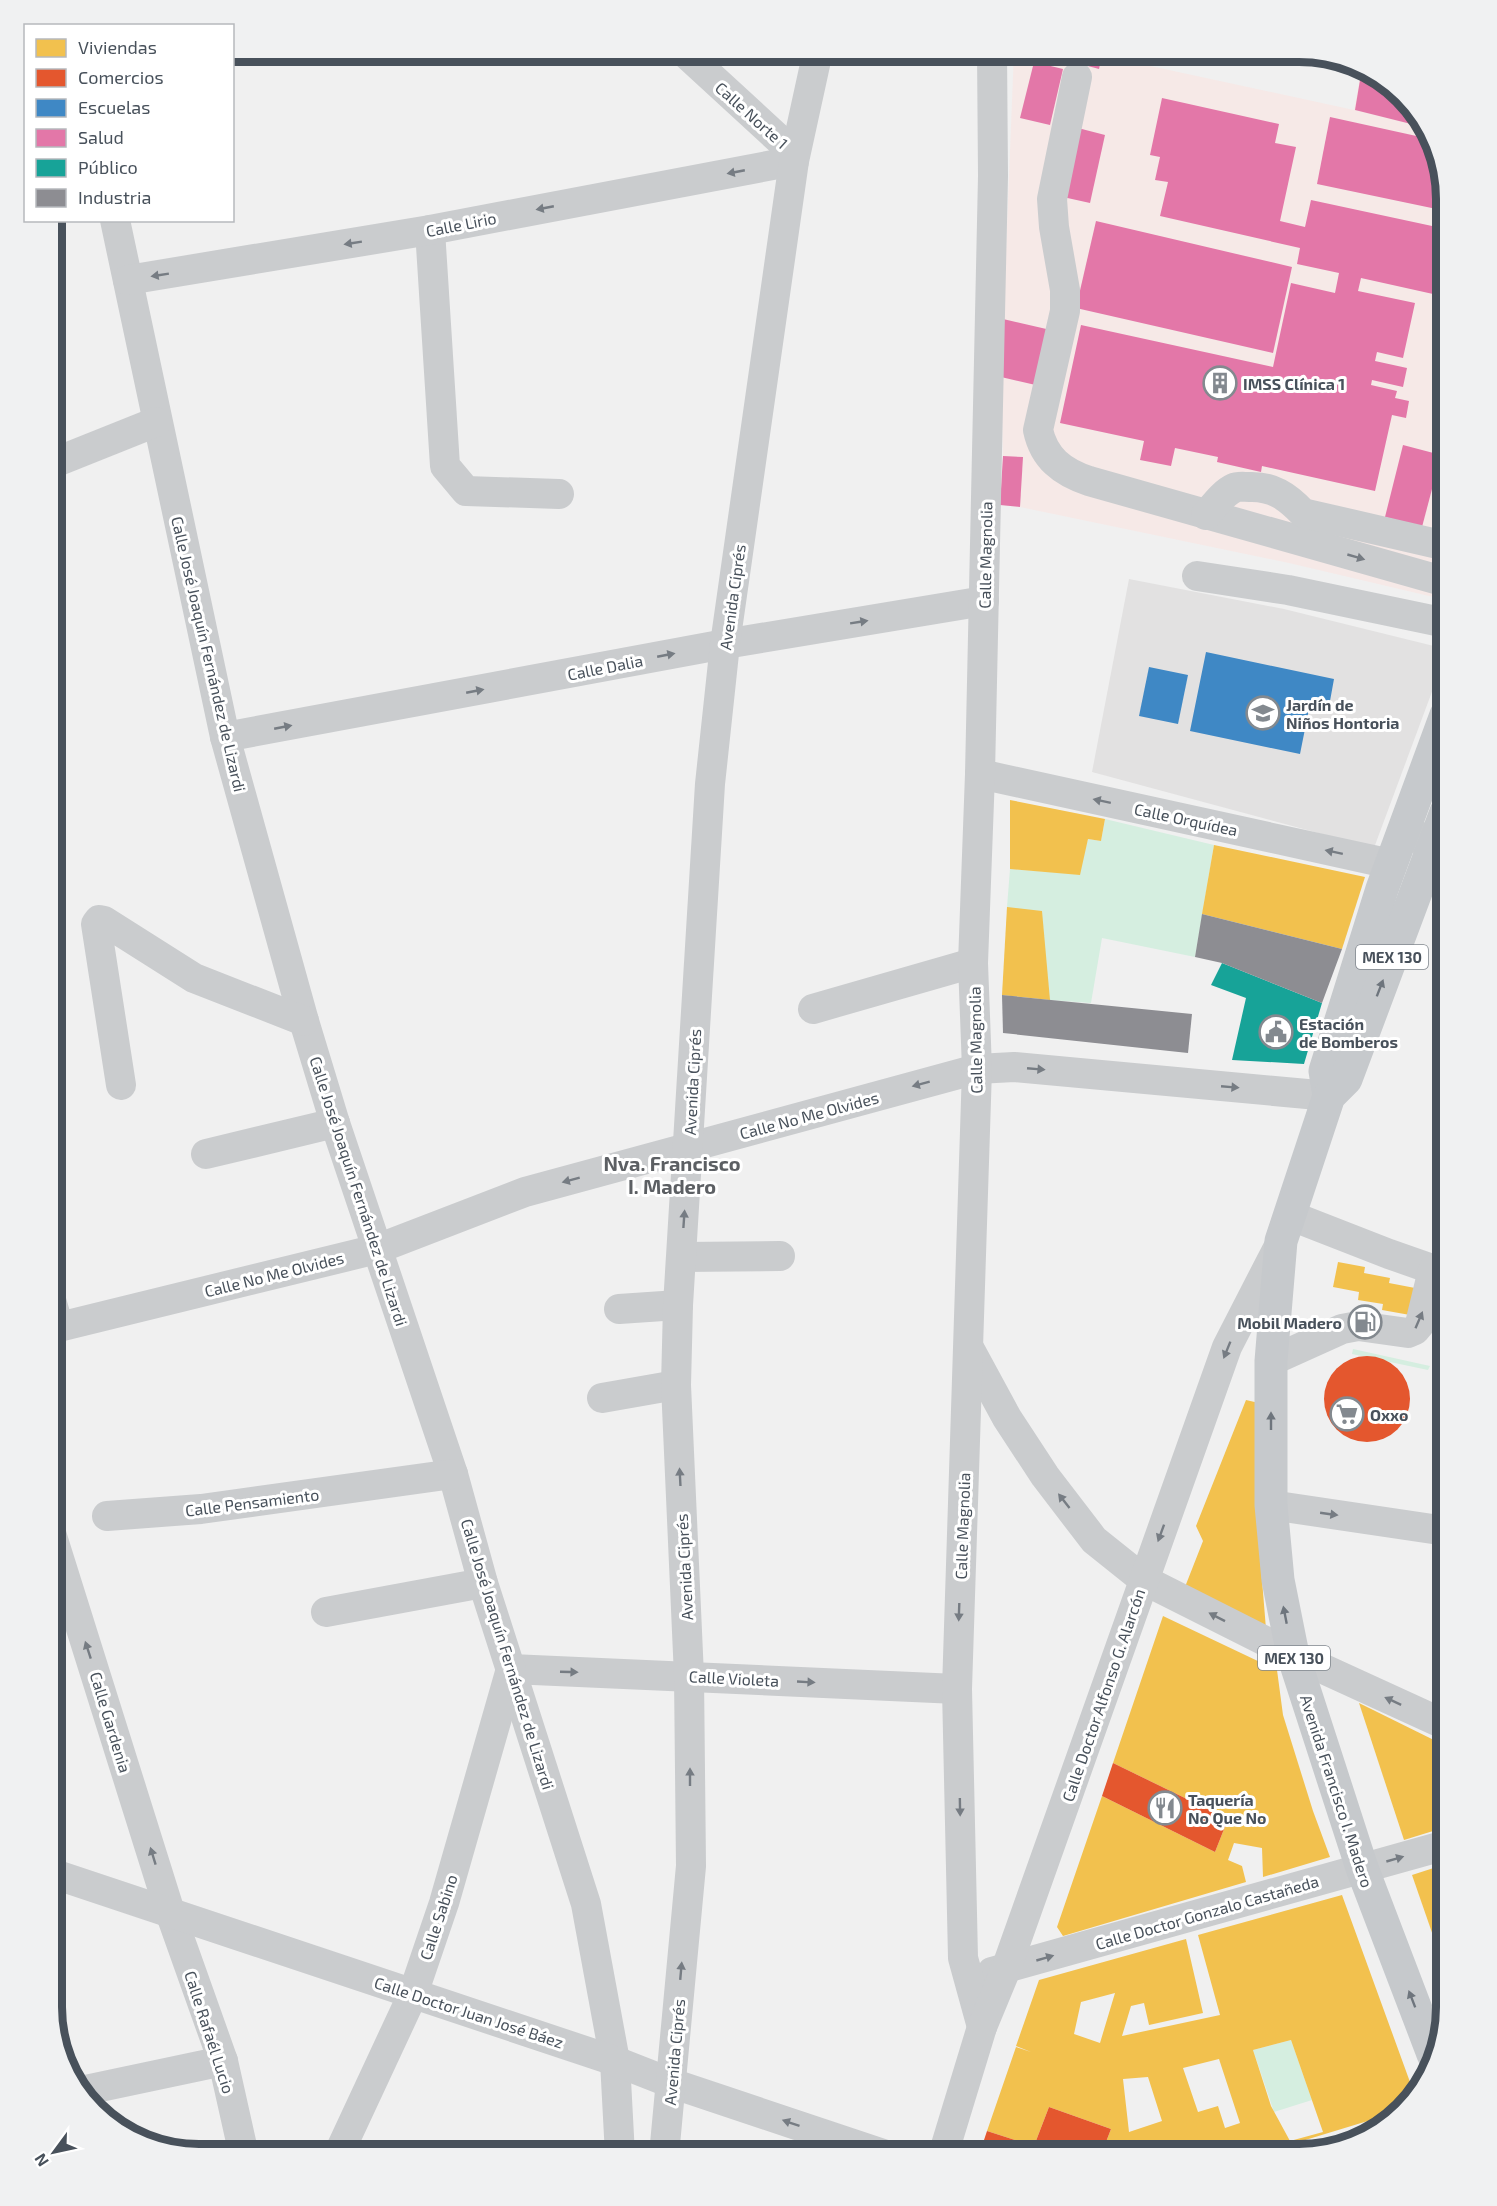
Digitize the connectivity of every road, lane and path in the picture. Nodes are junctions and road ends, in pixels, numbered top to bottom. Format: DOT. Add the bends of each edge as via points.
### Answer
graph roads {
  1 [pos="695,62"];
  2 [pos="816,62"];
  3 [pos="992,62"];
  4 [pos="1077,77"];
  5 [pos="794,157"];
  6 [pos="115,222"];
  7 [pos="430,230"];
  8 [pos="128,280"];
  9 [pos="156,422"];
  10 [pos="62,460"];
  11 [pos="559,494"];
  12 [pos="1206,515"];
  13 [pos="1301,527"];
  14 [pos="1436,545"];
  15 [pos="1197,576"];
  16 [pos="1436,578"];
  17 [pos="984,601"];
  18 [pos="1436,620"];
  19 [pos="725,644"];
  20 [pos="225,737"];
  21 [pos="1436,743"];
  22 [pos="980,774"];
  23 [pos="1411,812"];
  24 [pos="1436,862"];
  25 [pos="1436,868"];
  26 [pos="1386,877"];
  27 [pos="1413,900"];
  28 [pos="973,963"];
  29 [pos="813,1009"];
  30 [pos="304,1021"];
  31 [pos="977,1069"];
  32 [pos="121,1085"];
  33 [pos="1329,1096"];
  34 [pos="335,1123"];
  35 [pos="688,1148"];
  36 [pos="206,1154"];
  37 [pos="1285,1228"];
  38 [pos="377,1249"];
  39 [pos="780,1256"];
  40 [pos="682,1257"];
  41 [pos="1436,1271"];
  42 [pos="1436,1280"];
  43 [pos="678,1305"];
  44 [pos="619,1309"];
  45 [pos="62,1312"];
  46 [pos="969,1348"];
  47 [pos="1271,1361"];
  48 [pos="676,1385"];
  49 [pos="602,1398"];
  50 [pos="453,1474"];
  51 [pos="1271,1505"];
  52 [pos="107,1516"];
  53 [pos="1436,1530"];
  54 [pos="62,1568"];
  55 [pos="1144,1580"];
  56 [pos="483,1583"];
  57 [pos="326,1611"];
  58 [pos="1293,1655"];
  59 [pos="511,1669"];
  60 [pos="689,1676"];
  61 [pos="957,1689"];
  62 [pos="1436,1720"];
  63 [pos="1436,1848"];
  64 [pos="1362,1868"];
  65 [pos="62,1877"];
  66 [pos="170,1912"];
  67 [pos="1006,1969"];
  68 [pos="968,1977"];
  69 [pos="413,1994"];
  70 [pos="982,2027"];
  71 [pos="1430,2045"];
  72 [pos="223,2061"];
  73 [pos="615,2061"];
  74 [pos="671,2083"];
  75 [pos="89,2089"];
  76 [pos="242,2144"];
  77 [pos="343,2144"];
  78 [pos="619,2144"];
  79 [pos="665,2144"];
  80 [pos="853,2144"];
  81 [pos="946,2144"];
  1 -- 5 [label="street, Calle Norte 1"];
  2 -- 5 [label="street, Avenida Ciprés"];
  3 -- 17 [label="street, Calle Magnolia"];
  4 -- 12 [label="street" via="1052,199 1065,311 1038,429 1041,445 1056,464 1073,476"];
  5 -- 7 [label="street, Calle Lirio, one-way"];
  5 -- 19 [label="street, Avenida Ciprés"];
  6 -- 8 [label="street, Calle José Joaquín Fernández de Lizardi"];
  7 -- 8 [label="street, Calle Lirio, one-way"];
  7 -- 11 [label="street" via="445,466 466,491"];
  8 -- 9 [label="street, Calle José Joaquín Fernández de Lizardi"];
  9 -- 10 [label="street"];
  9 -- 20 [label="street, Calle José Joaquín Fernández de Lizardi"];
  12 -- 13 [label="street"];
  12 -- 13 [label="street" via="1235,487 1262,486 1293,502"];
  13 -- 14 [label="street"];
  13 -- 16 [label="street, one-way"];
  15 -- 18 [label="street"];
  19 -- 17 [label="street, Calle Dalia, one-way"];
  17 -- 22 [label="street, Calle Magnolia"];
  20 -- 19 [label="street, Calle Dalia, one-way"];
  19 -- 35 [label="street, Avenida Ciprés" via="710,784"];
  20 -- 30 [label="street, Calle José Joaquín Fernández de Lizardi"];
  21 -- 23 [label="main road, Avenida Francisco I. Madero / MEX 130"];
  26 -- 22 [label="street, Calle Orquídea, one-way"];
  22 -- 28 [label="street, Calle Magnolia"];
  23 -- 24 [label="street"];
  23 -- 26 [label="main road, Avenida Francisco I. Madero / MEX 130"];
  25 -- 27 [label="main road, Avenida Francisco I. Madero / MEX 130"];
  26 -- 27 [label="main road"];
  26 -- 33 [label="main road, Avenida Francisco I. Madero / MEX 130" via="1325,1071"];
  33 -- 27 [label="main road, Avenida Francisco I. Madero / MEX 130, one-way" via="1346,1079"];
  28 -- 29 [label="street"];
  28 -- 31 [label="street, Calle Magnolia"];
  30 -- 32 [label="street" via="194,978 99,920 96,924"];
  30 -- 34 [label="street, Calle José Joaquín Fernández de Lizardi"];
  31 -- 33 [label="street, Calle No Me Olvides, one-way" via="1014,1067"];
  31 -- 35 [label="street, Calle No Me Olvides, one-way"];
  31 -- 46 [label="street, Calle Magnolia"];
  33 -- 37 [label="main road, Avenida Francisco I. Madero / MEX 130"];
  34 -- 36 [label="street"];
  34 -- 38 [label="street, Calle José Joaquín Fernández de Lizardi"];
  35 -- 38 [label="street, Calle No Me Olvides, one-way" via="525,1192"];
  40 -- 35 [label="street, Avenida Ciprés, one-way"];
  37 -- 41 [label="street"];
  37 -- 47 [label="main road, Avenida Francisco I. Madero / MEX 130"];
  37 -- 55 [label="street, Calle Doctor Alfonso G. Alarcón, one-way" via="1227,1347"];
  38 -- 45 [label="street, Calle No Me Olvides"];
  38 -- 50 [label="street, Calle José Joaquín Fernández de Lizardi"];
  39 -- 40 [label="street"];
  40 -- 43 [label="street, Avenida Ciprés"];
  47 -- 42 [label="street, one-way" via="1342,1329 1358,1326 1408,1333 1415,1330"];
  43 -- 44 [label="street"];
  43 -- 48 [label="street, Avenida Ciprés"];
  55 -- 46 [label="street, one-way" via="1094,1540 1045,1476 1007,1418"];
  46 -- 61 [label="street, Calle Magnolia, one-way"];
  51 -- 47 [label="main road, Avenida Francisco I. Madero / MEX 130, one-way"];
  48 -- 49 [label="street"];
  60 -- 48 [label="street, Avenida Ciprés, one-way"];
  50 -- 52 [label="street, Calle Pensamiento" via="201,1509"];
  50 -- 56 [label="street, Calle José Joaquín Fernández de Lizardi"];
  51 -- 53 [label="street, one-way"];
  58 -- 51 [label="main road, Avenida Francisco I. Madero / MEX 130, one-way" via="1278,1580"];
  66 -- 54 [label="street, Calle Gardenia, one-way"];
  58 -- 55 [label="street, one-way"];
  55 -- 67 [label="street, Calle Doctor Alfonso G. Alarcón"];
  56 -- 57 [label="street"];
  56 -- 59 [label="street, Calle José Joaquín Fernández de Lizardi"];
  62 -- 58 [label="street, one-way"];
  58 -- 64 [label="main road, Avenida Francisco I. Madero / MEX 130"];
  59 -- 60 [label="street, Calle Violeta, one-way"];
  59 -- 69 [label="street, Calle Sabino" via="444,1903"];
  59 -- 73 [label="street, Calle José Joaquín Fernández de Lizardi" via="586,1904"];
  60 -- 61 [label="street, Calle Violeta, one-way"];
  74 -- 60 [label="street, Avenida Ciprés, one-way" via="691,1866"];
  61 -- 68 [label="street, Calle Magnolia, one-way" via="963,1958"];
  64 -- 63 [label="street, Calle Doctor Gonzalo Castañeda, one-way"];
  67 -- 64 [label="street, Calle Doctor Gonzalo Castañeda, one-way"];
  71 -- 64 [label="main road, Avenida Francisco I. Madero / MEX 130, one-way"];
  65 -- 66 [label="street, Calle Doctor Juan José Báez"];
  66 -- 69 [label="street, Calle Doctor Juan José Báez"];
  66 -- 72 [label="street, Calle Rafaél Lucio"];
  67 -- 68 [label="street, Calle Doctor Gonzalo Castañeda"];
  67 -- 70 [label="street, Calle Doctor Alfonso G. Alarcón"];
  68 -- 70 [label="street, Calle Magnolia"];
  69 -- 73 [label="street, Calle Doctor Juan José Báez"];
  69 -- 77 [label="street, Calle Sabino"];
  70 -- 81 [label="street, Calle Doctor Alfonso G. Alarcón"];
  72 -- 75 [label="street"];
  72 -- 76 [label="street, Calle Rafaél Lucio"];
  73 -- 74 [label="street, Calle Doctor Juan José Báez"];
  73 -- 78 [label="street, Calle José Joaquín Fernández de Lizardi"];
  74 -- 79 [label="street, Avenida Ciprés"];
  80 -- 74 [label="street, Calle Doctor Juan José Báez, one-way"];
}
